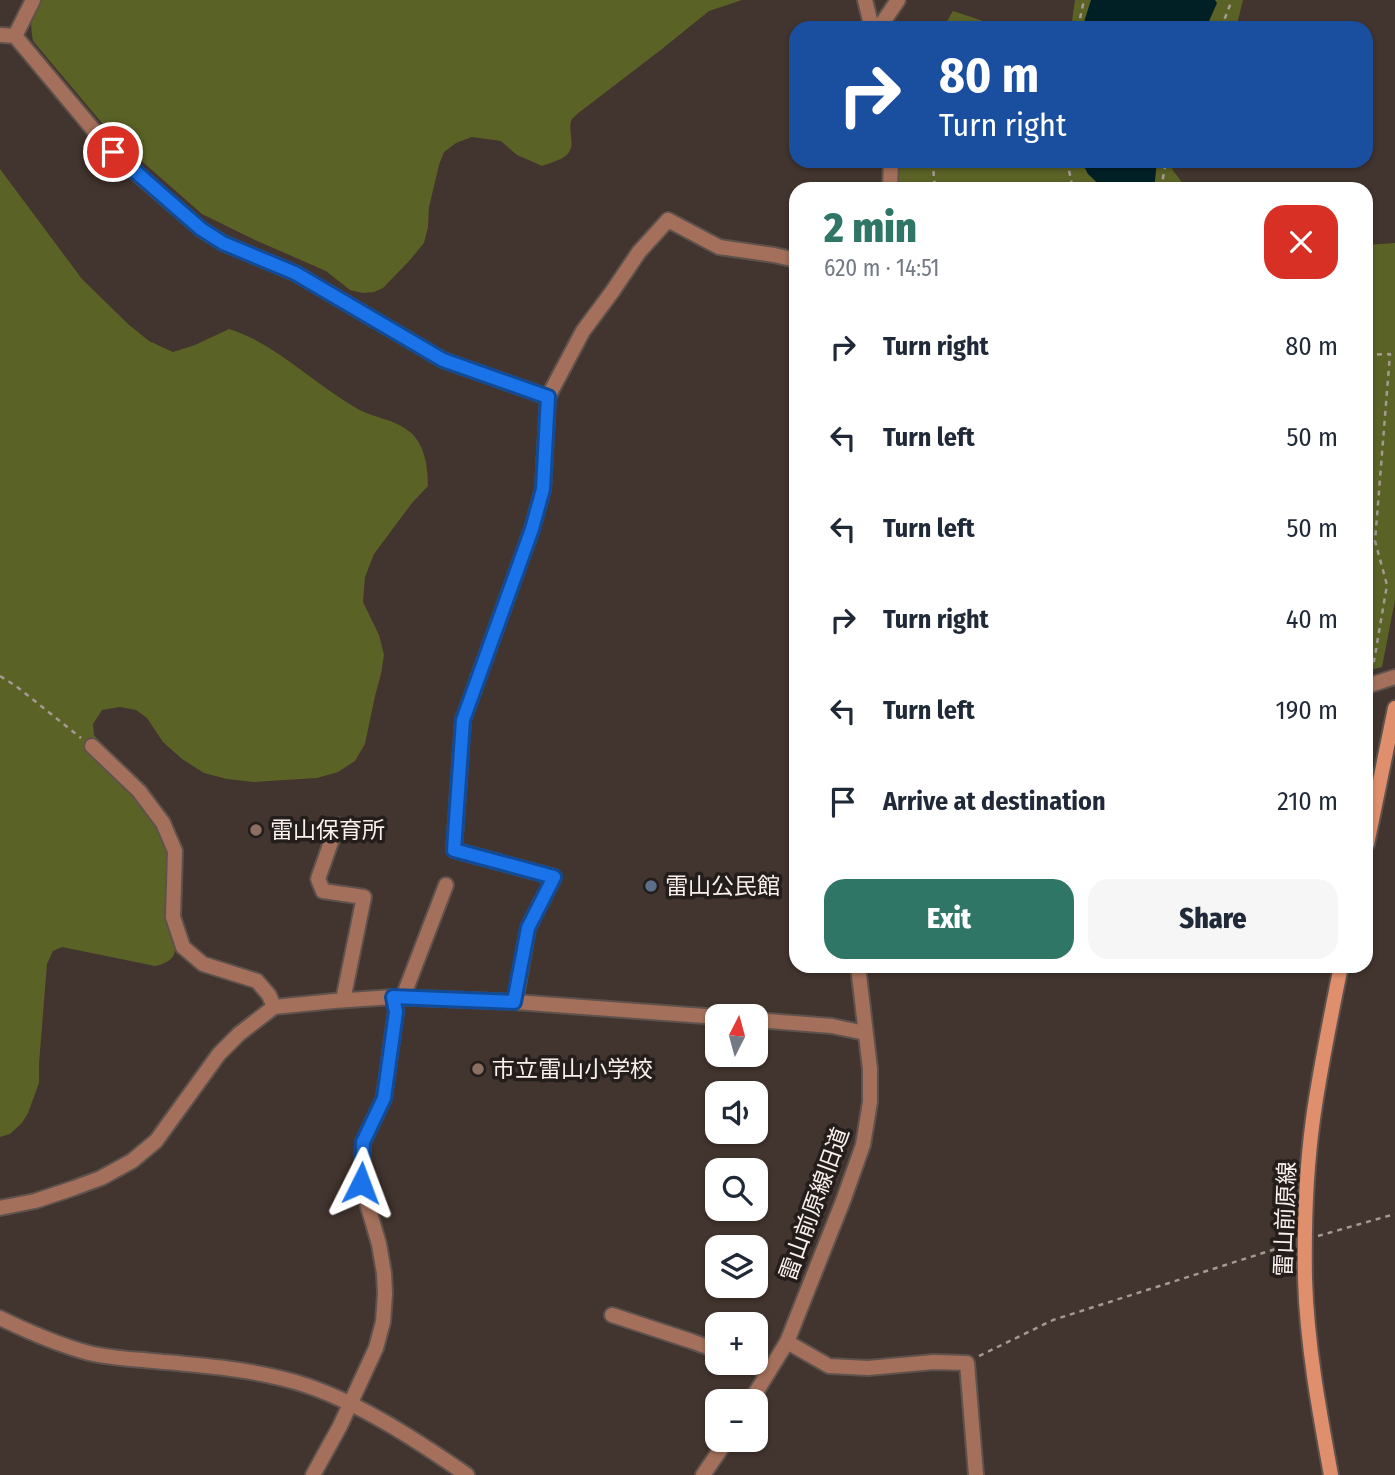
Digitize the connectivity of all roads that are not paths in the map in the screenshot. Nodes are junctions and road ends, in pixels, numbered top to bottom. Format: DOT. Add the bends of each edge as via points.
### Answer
graph roads {
  1 [pos="33,0"];
  2 [pos="866,0"];
  3 [pos="898,0"];
  4 [pos="870,21"];
  5 [pos="883,21"];
  6 [pos="8,36"];
  7 [pos="789,258"];
  8 [pos="548,397"];
  9 [pos="1395,677"];
  10 [pos="1373,684"];
  11 [pos="1395,708"];
  12 [pos="92,746"];
  13 [pos="1373,815"];
  14 [pos="337,825"];
  15 [pos="446,885"];
  16 [pos="859,973"];
  17 [pos="1340,973"];
  18 [pos="398,997"];
  19 [pos="343,1000"];
  20 [pos="514,1002"];
  21 [pos="274,1007"];
  22 [pos="705,1016"];
  23 [pos="768,1021"];
  24 [pos="865,1032"];
  25 [pos="0,1208"];
  26 [pos="612,1315"];
  27 [pos="0,1318"];
  28 [pos="786,1342"];
  29 [pos="705,1346"];
  30 [pos="769,1371"];
  31 [pos="758,1389"];
  32 [pos="350,1405"];
  33 [pos="719,1452"];
  34 [pos="313,1475"];
  35 [pos="467,1475"];
  36 [pos="703,1475"];
  37 [pos="976,1475"];
  38 [pos="1331,1475"];
  1 -- 6 [label="street"];
  2 -- 4 [label="street"];
  3 -- 5 [label="street"];
  6 -- 8 [label="street" via="113,152 201,229 295,273 443,360"];
  7 -- 8 [label="street" via="719,247 668,220 639,252 583,331"];
  8 -- 20 [label="street" via="543,489 463,720 454,850 554,877 528,928"];
  9 -- 10 [label="street"];
  11 -- 13 [label="main road"];
  12 -- 21 [label="street" via="139,791 163,823 175,851 173,917 183,947 203,964 257,981"];
  14 -- 19 [label="street" via="318,879 323,891 364,897"];
  15 -- 18 [label="street"];
  16 -- 24 [label="street, 雷山前原線旧道"];
  17 -- 38 [label="main road, 雷山前原線" via="1313,1116 1305,1277 1318,1407"];
  18 -- 19 [label="street"];
  18 -- 20 [label="street"];
  18 -- 32 [label="street" via="384,1098 363,1142 361,1183 384,1273 383,1322"];
  19 -- 21 [label="street"];
  20 -- 22 [label="street"];
  21 -- 25 [label="street" via="219,1054 156,1141 132,1161 74,1188"];
  23 -- 24 [label="street"];
  24 -- 28 [label="street, 雷山前原線旧道" via="870,1102 863,1145"];
  26 -- 29 [label="street"];
  27 -- 32 [label="street" via="90,1353 252,1372 288,1380"];
  28 -- 30 [label="street, 雷山前原線旧道"];
  28 -- 37 [label="street" via="829,1366 967,1363"];
  30 -- 31 [label="street, 雷山前原線旧道"];
  32 -- 34 [label="street"];
  32 -- 35 [label="street" via="416,1440"];
  33 -- 36 [label="street"];
}
